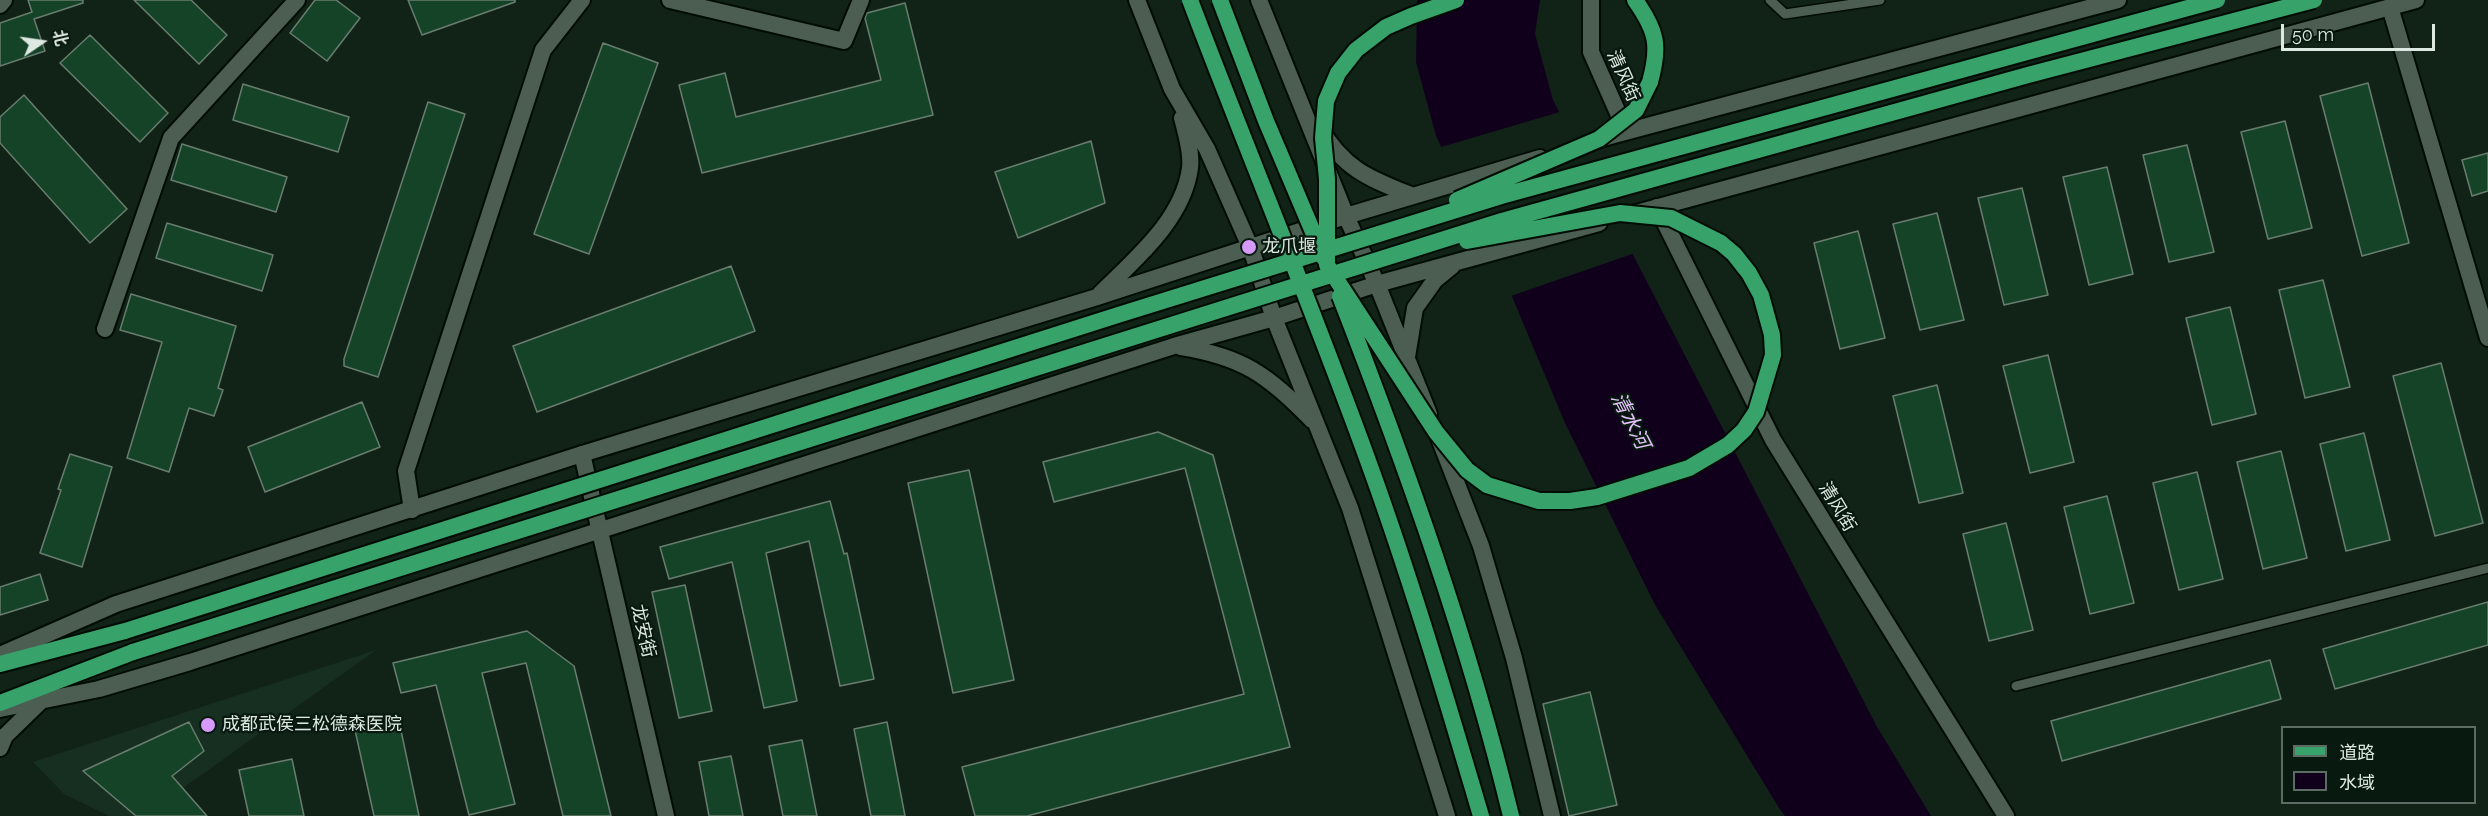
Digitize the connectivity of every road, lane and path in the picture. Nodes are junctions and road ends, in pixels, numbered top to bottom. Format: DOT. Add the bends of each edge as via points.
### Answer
graph roads {
  1 [pos="4,0"];
  2 [pos="297,0"];
  3 [pos="582,0"];
  4 [pos="670,0"];
  5 [pos="861,0"];
  6 [pos="1137,0"];
  7 [pos="1190,0"];
  8 [pos="1220,0"];
  9 [pos="1259,0"];
  10 [pos="1456,0"];
  11 [pos="1591,0"];
  12 [pos="1635,0"];
  13 [pos="1770,0"];
  14 [pos="1880,0"];
  15 [pos="2118,0"];
  16 [pos="2217,0"];
  17 [pos="2314,0"];
  18 [pos="2416,0"];
  19 [pos="0,5"];
  20 [pos="2390,7"];
  21 [pos="1290,76"];
  22 [pos="1172,89"];
  23 [pos="1626,131"];
  24 [pos="1413,196"];
  25 [pos="1658,207"];
  26 [pos="1346,216"];
  27 [pos="1385,232"];
  28 [pos="1251,249"];
  29 [pos="1394,255"];
  30 [pos="1462,261"];
  31 [pos="1327,265"];
  32 [pos="1377,284"];
  33 [pos="1097,297"];
  34 [pos="1275,318"];
  35 [pos="105,329"];
  36 [pos="2488,338"];
  37 [pos="1174,346"];
  38 [pos="1407,358"];
  39 [pos="1318,427"];
  40 [pos="582,454"];
  41 [pos="412,510"];
  42 [pos="600,529"];
  43 [pos="2488,568"];
  44 [pos="0,655"];
  45 [pos="0,664"];
  46 [pos="2016,686"];
  47 [pos="42,700"];
  48 [pos="0,703"];
  49 [pos="0,709"];
  50 [pos="0,748"];
  51 [pos="666,816"];
  52 [pos="1448,816"];
  53 [pos="1481,816"];
  54 [pos="1511,816"];
  55 [pos="1552,816"];
  56 [pos="2006,816"];
  1 -- 19 [label="main road"];
  2 -- 35 [label="main road" via="171,138"];
  3 -- 41 [label="main road" via="543,50 406,471"];
  4 -- 5 [label="main road" via="844,41"];
  6 -- 22 [label="main road"];
  7 -- 53 [label="main road, bridge" via="1376,483 1430,643"];
  8 -- 31 [label="main road, bridge"];
  9 -- 21 [label="main road"];
  10 -- 31 [label="main road, bridge" via="1386,27 1356,50 1338,73 1326,101 1323,138"];
  11 -- 23 [label="main road, 清风街" via="1591,52"];
  12 -- 27 [label="main road, bridge" via="1654,35 1658,56 1636,110 1599,139"];
  13 -- 14 [label="lane" via="1785,14"];
  15 -- 23 [label="main road"];
  16 -- 27 [label="main road, bridge" via="1512,193"];
  17 -- 29 [label="main road, bridge" via="2028,75 1502,221"];
  18 -- 20 [label="main road"];
  20 -- 25 [label="main road"];
  20 -- 36 [label="main road"];
  21 -- 24 [label="main road" via="1343,159 1364,176"];
  21 -- 26 [label="main road"];
  22 -- 28 [label="main road" via="1207,149"];
  22 -- 33 [label="main road" via="1187,134 1190,167 1184,193 1165,225 1140,255"];
  23 -- 24 [label="main road, bridge"];
  24 -- 26 [label="main road"];
  25 -- 30 [label="main road"];
  25 -- 56 [label="main road, 清风街" via="1773,440"];
  26 -- 28 [label="main road"];
  26 -- 32 [label="main road"];
  27 -- 45 [label="main road, bridge" via="125,631"];
  28 -- 33 [label="main road"];
  28 -- 34 [label="main road"];
  29 -- 31 [label="main road, bridge" via="1620,213 1671,218 1721,243 1734,254 1761,295 1773,355 1756,412 1728,445 1689,468 1597,497 1539,501 1513,495 1487,485 1467,470 1436,432"];
  29 -- 48 [label="main road, bridge" via="133,652"];
  30 -- 32 [label="main road"];
  30 -- 38 [label="main road" via="1435,280 1414,308"];
  31 -- 54 [label="main road, bridge" via="1389,421 1442,575"];
  32 -- 34 [label="main road"];
  32 -- 38 [label="main road"];
  33 -- 40 [label="main road"];
  34 -- 37 [label="main road"];
  34 -- 39 [label="main road"];
  37 -- 39 [label="main road" via="1213,352 1240,362 1289,397"];
  37 -- 42 [label="main road"];
  38 -- 55 [label="main road" via="1481,546 1514,658"];
  39 -- 52 [label="main road" via="1350,508"];
  40 -- 41 [label="main road"];
  40 -- 42 [label="main road, 龙安街"];
  41 -- 44 [label="main road" via="116,604"];
  42 -- 47 [label="main road" via="190,662 99,689"];
  42 -- 51 [label="main road, 龙安街"];
  43 -- 46 [label="lane"];
  47 -- 49 [label="main road"];
  47 -- 50 [label="main road" via="5,736"];
}
